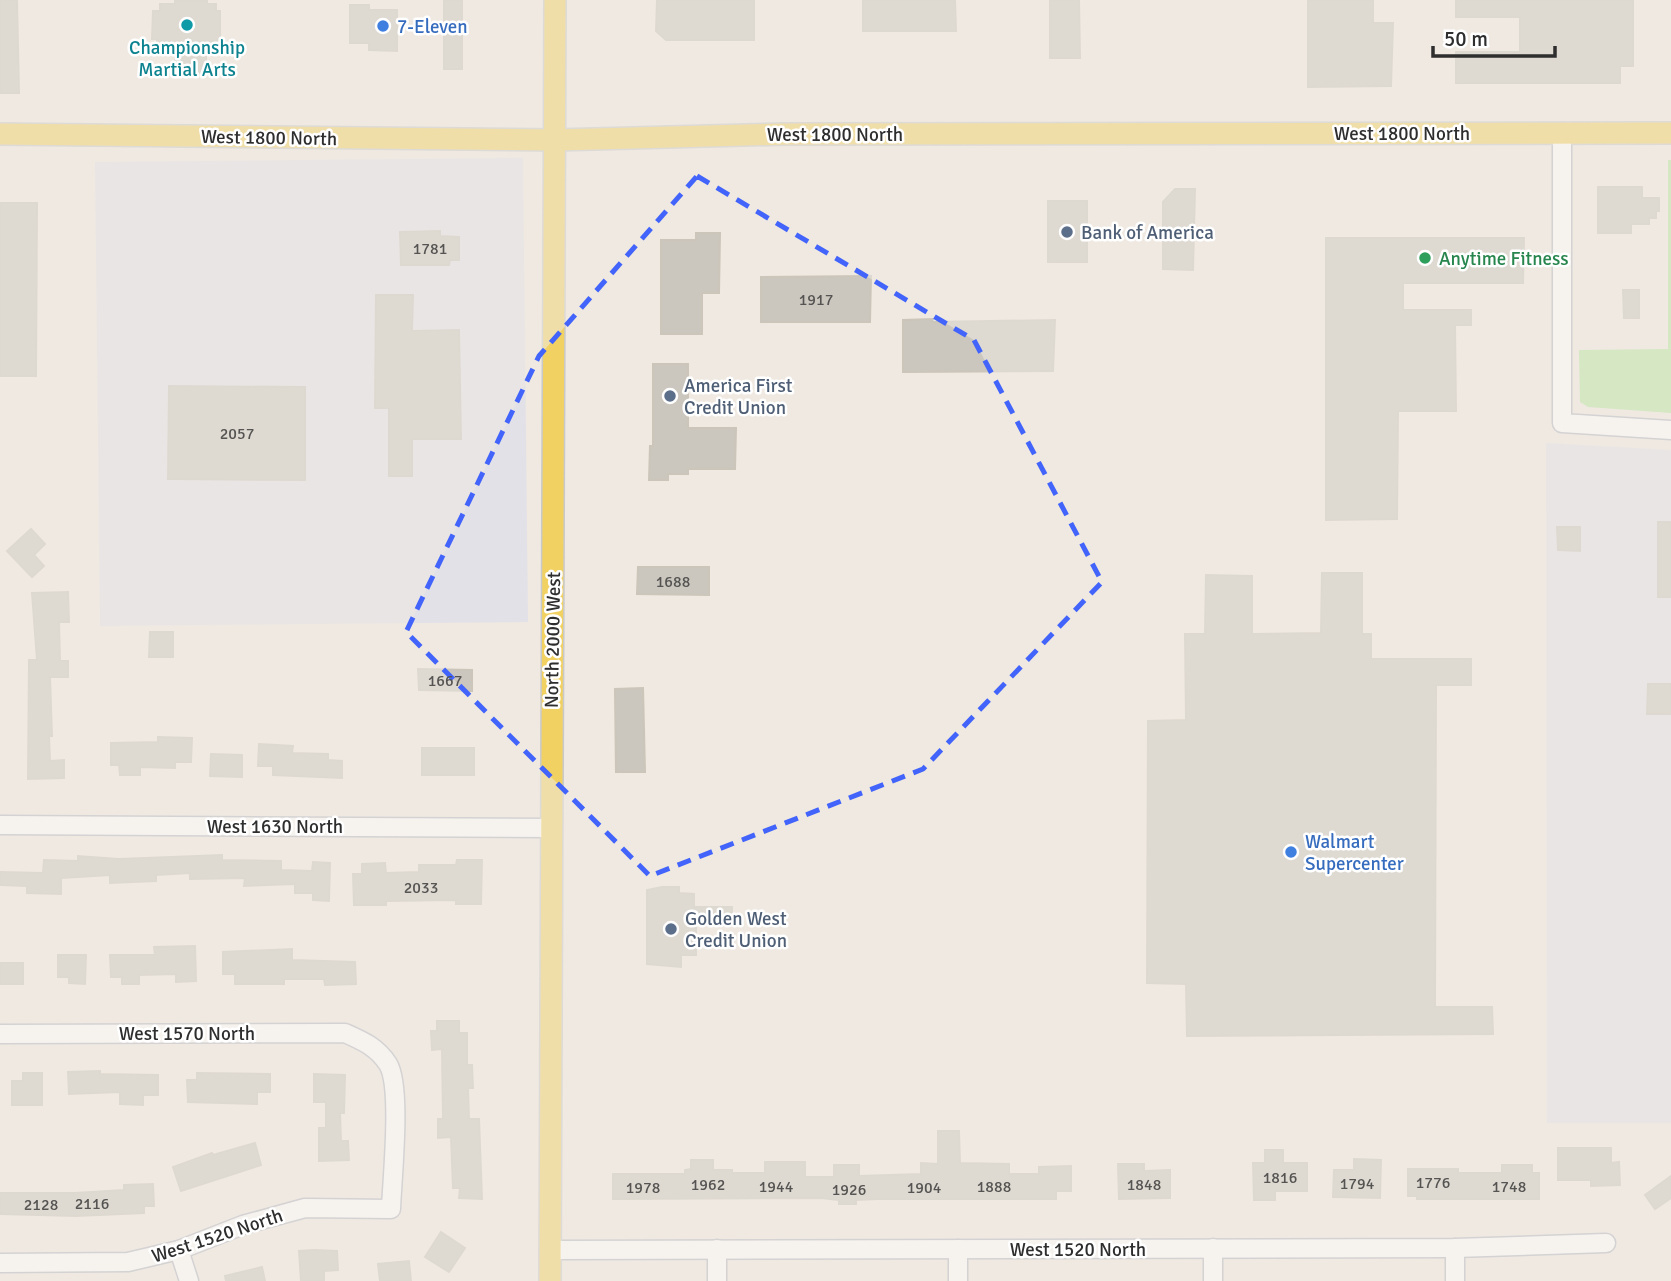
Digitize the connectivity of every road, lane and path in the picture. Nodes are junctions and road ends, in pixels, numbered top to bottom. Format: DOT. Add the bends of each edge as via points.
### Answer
graph roads {
  1 [pos="555,0"];
  2 [pos="1562,133"];
  3 [pos="1671,133"];
  4 [pos="0,134"];
  5 [pos="556,140"];
  6 [pos="1671,430"];
  7 [pos="0,825"];
  8 [pos="550,828"];
  9 [pos="0,1034"];
  10 [pos="391,1209"];
  11 [pos="1606,1243"];
  12 [pos="1213,1248"];
  13 [pos="1455,1248"];
  14 [pos="717,1249"];
  15 [pos="958,1249"];
  16 [pos="178,1250"];
  17 [pos="550,1250"];
  18 [pos="0,1263"];
  19 [pos="189,1281"];
  20 [pos="550,1281"];
  21 [pos="717,1281"];
  22 [pos="958,1281"];
  23 [pos="1213,1281"];
  24 [pos="1455,1281"];
  1 -- 5 [label="main road, North 2000 West"];
  2 -- 3 [label="main road, West 1800 North"];
  2 -- 5 [label="main road, West 1800 North" via="786,134"];
  2 -- 6 [label="street" via="1562,423"];
  4 -- 5 [label="main road, West 1800 North"];
  5 -- 8 [label="main road, North 2000 West"];
  7 -- 8 [label="street, West 1630 North"];
  8 -- 17 [label="main road, North 2000 West"];
  9 -- 10 [label="street, West 1570 North" via="345,1033 372,1045 390,1066 395,1097"];
  10 -- 16 [label="street, West 1520 North" via="304,1208"];
  11 -- 13 [label="street, West 1520 North"];
  12 -- 13 [label="street, West 1520 North"];
  12 -- 15 [label="street, West 1520 North"];
  12 -- 23 [label="street"];
  13 -- 24 [label="street"];
  14 -- 15 [label="street, West 1520 North"];
  14 -- 17 [label="street, West 1520 North"];
  14 -- 21 [label="street"];
  15 -- 22 [label="street"];
  16 -- 18 [label="street, West 1520 North" via="128,1262"];
  16 -- 19 [label="street"];
  17 -- 20 [label="main road, North 2000 West"];
}
